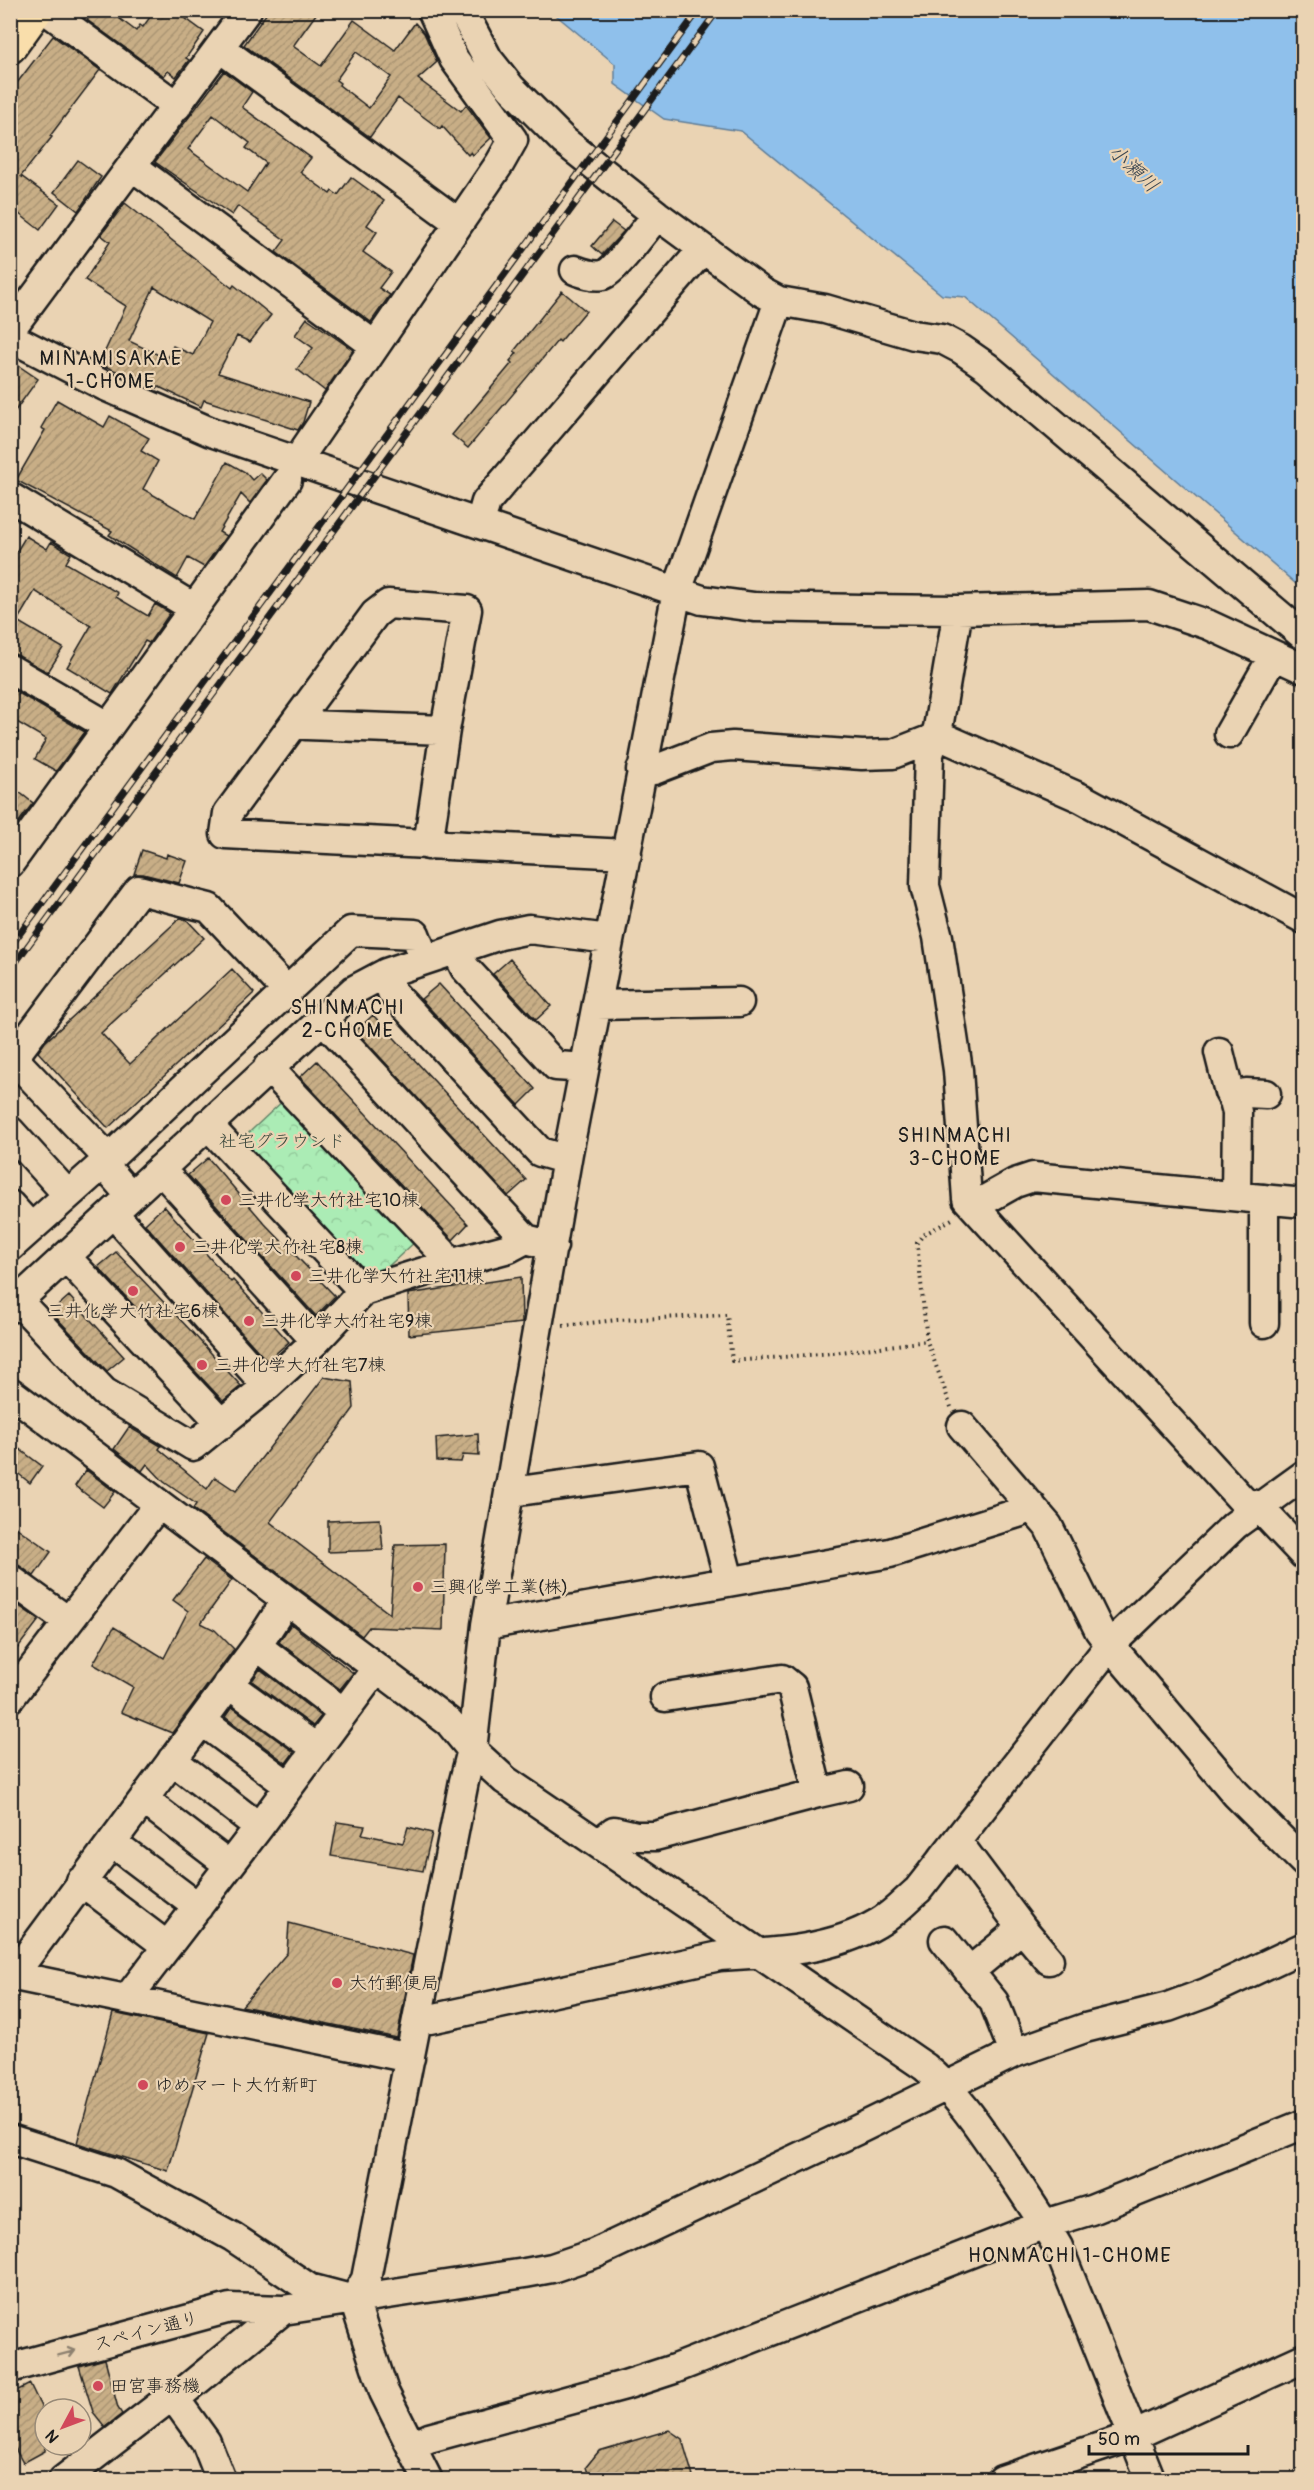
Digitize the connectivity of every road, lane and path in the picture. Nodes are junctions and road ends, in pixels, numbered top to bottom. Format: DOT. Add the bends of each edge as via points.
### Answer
graph roads {
  1 [pos="36,10"];
  2 [pos="46,10"];
  3 [pos="247,10"];
  4 [pos="432,10"];
  5 [pos="462,10"];
  6 [pos="10,46"];
  7 [pos="220,48"];
  8 [pos="177,106"];
  9 [pos="132,166"];
  10 [pos="657,215"];
  11 [pos="459,223"];
  12 [pos="703,249"];
  13 [pos="575,270"];
  14 [pos="780,301"];
  15 [pos="10,330"];
  16 [pos="10,337"];
  17 [pos="374,345"];
  18 [pos="305,449"];
  19 [pos="287,480"];
  20 [pos="400,482"];
  21 [pos="10,497"];
  22 [pos="484,509"];
  23 [pos="597,564"];
  24 [pos="677,591"];
  25 [pos="194,608"];
  26 [pos="958,610"];
  27 [pos="1304,636"];
  28 [pos="1274,655"];
  29 [pos="10,669"];
  30 [pos="1304,669"];
  31 [pos="299,719"];
  32 [pos="108,726"];
  33 [pos="445,730"];
  34 [pos="1229,734"];
  35 [pos="934,738"];
  36 [pos="641,770"];
  37 [pos="428,845"];
  38 [pos="13,854"];
  39 [pos="627,854"];
  40 [pos="1304,919"];
  41 [pos="602,938"];
  42 [pos="456,950"];
  43 [pos="425,960"];
  44 [pos="386,973"];
  45 [pos="288,992"];
  46 [pos="740,1002"];
  47 [pos="597,1005"];
  48 [pos="322,1018"];
  49 [pos="1219,1052"];
  50 [pos="12,1060"];
  51 [pos="268,1067"];
  52 [pos="572,1067"];
  53 [pos="1266,1094"];
  54 [pos="1234,1101"];
  55 [pos="207,1124"];
  56 [pos="10,1131"];
  57 [pos="554,1156"];
  58 [pos="106,1162"];
  59 [pos="160,1169"];
  60 [pos="68,1195"];
  61 [pos="1236,1196"];
  62 [pos="1264,1199"];
  63 [pos="1304,1203"];
  64 [pos="10,1205"];
  65 [pos="122,1205"];
  66 [pos="974,1206"];
  67 [pos="31,1228"];
  68 [pos="538,1242"];
  69 [pos="10,1247"];
  70 [pos="66,1257"];
  71 [pos="446,1265"];
  72 [pos="363,1291"];
  73 [pos="14,1304"];
  74 [pos="1264,1323"];
  75 [pos="538,1328"];
  76 [pos="316,1341"];
  77 [pos="927,1341"];
  78 [pos="267,1386"];
  79 [pos="10,1392"];
  80 [pos="222,1424"];
  81 [pos="962,1426"];
  82 [pos="1304,1474"];
  83 [pos="509,1489"];
  84 [pos="158,1505"];
  85 [pos="1031,1505"];
  86 [pos="1258,1506"];
  87 [pos="1304,1555"];
  88 [pos="10,1579"];
  89 [pos="729,1580"];
  90 [pos="286,1601"];
  91 [pos="68,1622"];
  92 [pos="486,1625"];
  93 [pos="1110,1645"];
  94 [pos="257,1646"];
  95 [pos="376,1669"];
  96 [pos="228,1684"];
  97 [pos="665,1697"];
  98 [pos="10,1698"];
  99 [pos="343,1712"];
  100 [pos="201,1721"];
  101 [pos="316,1748"];
  102 [pos="472,1750"];
  103 [pos="172,1760"];
  104 [pos="289,1786"];
  105 [pos="849,1786"];
  106 [pos="818,1793"];
  107 [pos="144,1800"];
  108 [pos="259,1827"];
  109 [pos="112,1842"];
  110 [pos="599,1843"];
  111 [pos="954,1844"];
  112 [pos="1304,1862"];
  113 [pos="229,1865"];
  114 [pos="81,1881"];
  115 [pos="198,1907"];
  116 [pos="1022,1928"];
  117 [pos="945,1940"];
  118 [pos="167,1946"];
  119 [pos="1304,1947"];
  120 [pos="760,1954"];
  121 [pos="1049,1960"];
  122 [pos="970,1971"];
  123 [pos="14,1975"];
  124 [pos="130,2000"];
  125 [pos="419,2017"];
  126 [pos="1014,2053"];
  127 [pos="410,2058"];
  128 [pos="947,2085"];
  129 [pos="1304,2124"];
  130 [pos="10,2139"];
  131 [pos="1046,2224"];
  132 [pos="354,2300"];
  133 [pos="283,2310"];
  134 [pos="1304,2358"];
  135 [pos="10,2368"];
  136 [pos="177,2397"];
  137 [pos="1133,2436"];
  138 [pos="411,2446"];
  139 [pos="63,2480"];
  140 [pos="221,2480"];
  141 [pos="428,2480"];
  142 [pos="1002,2480"];
  143 [pos="1151,2480"];
  1 -- 6 [label="highway"];
  2 -- 8 [label="street"];
  3 -- 7 [label="street"];
  4 -- 11 [label="street" via="454,59 513,140"];
  5 -- 10 [label="street" via="488,59 511,88 564,141"];
  7 -- 8 [label="street"];
  7 -- 11 [label="street"];
  8 -- 9 [label="street"];
  9 -- 15 [label="street"];
  9 -- 17 [label="street"];
  10 -- 12 [label="street"];
  10 -- 13 [label="street" via="606,275"];
  11 -- 17 [label="street"];
  12 -- 14 [label="street"];
  12 -- 22 [label="street"];
  14 -- 24 [label="street"];
  14 -- 27 [label="street" via="942,339 961,349"];
  16 -- 23 [label="street" via="105,386 211,432"];
  17 -- 18 [label="street"];
  19 -- 25 [label="street"];
  20 -- 22 [label="street"];
  21 -- 25 [label="street"];
  22 -- 23 [label="street" via="595,545 599,553"];
  23 -- 24 [label="street"];
  24 -- 26 [label="street" via="702,600 754,607"];
  24 -- 36 [label="street"];
  25 -- 32 [label="street"];
  26 -- 28 [label="street" via="1149,605 1209,625"];
  26 -- 35 [label="street"];
  28 -- 30 [label="street"];
  28 -- 34 [label="street"];
  29 -- 32 [label="street"];
  31 -- 33 [label="street" via="306,725"];
  31 -- 33 [label="street" via="375,614 388,604 467,610"];
  31 -- 37 [label="street" via="228,813 225,834"];
  32 -- 38 [label="street"];
  33 -- 37 [label="street"];
  35 -- 36 [label="street" via="893,754 711,748 654,770"];
  35 -- 40 [label="street" via="947,739 1081,798"];
  35 -- 66 [label="street" via="929,754 925,886 938,937 957,1070 967,1199"];
  36 -- 39 [label="street"];
  37 -- 39 [label="street"];
  39 -- 41 [label="street"];
  41 -- 42 [label="street" via="530,929 500,934"];
  41 -- 47 [label="street"];
  41 -- 52 [label="street"];
  42 -- 43 [label="street"];
  42 -- 52 [label="street" via="465,968 556,1066"];
  43 -- 44 [label="street"];
  43 -- 45 [label="street" via="415,934 351,931"];
  44 -- 48 [label="street" via="354,990"];
  44 -- 57 [label="street" via="392,992 540,1152"];
  45 -- 50 [label="street" via="209,908 139,891"];
  45 -- 58 [label="street"];
  46 -- 47 [label="street"];
  47 -- 68 [label="street"];
  48 -- 51 [label="street"];
  48 -- 68 [label="street"];
  49 -- 54 [label="street" via="1228,1092"];
  50 -- 58 [label="street"];
  51 -- 55 [label="street"];
  51 -- 71 [label="street" via="442,1252"];
  52 -- 57 [label="street"];
  53 -- 54 [label="street" via="1246,1093"];
  54 -- 61 [label="street"];
  55 -- 59 [label="street"];
  55 -- 72 [label="street"];
  56 -- 60 [label="street"];
  57 -- 68 [label="street"];
  58 -- 60 [label="street"];
  58 -- 65 [label="street"];
  59 -- 65 [label="street"];
  59 -- 76 [label="street"];
  60 -- 67 [label="street"];
  61 -- 62 [label="street"];
  61 -- 66 [label="street" via="1033,1177"];
  62 -- 63 [label="street"];
  62 -- 74 [label="street"];
  64 -- 67 [label="street"];
  65 -- 70 [label="street"];
  65 -- 78 [label="street"];
  66 -- 77 [label="path" via="923,1235 917,1243"];
  66 -- 86 [label="street" via="1244,1502"];
  67 -- 69 [label="street"];
  68 -- 71 [label="street"];
  68 -- 75 [label="street"];
  70 -- 73 [label="street"];
  70 -- 80 [label="street"];
  71 -- 72 [label="street"];
  72 -- 76 [label="street"];
  73 -- 80 [label="street" via="104,1392 194,1446"];
  75 -- 77 [label="path" via="727,1314 732,1361"];
  75 -- 83 [label="street"];
  76 -- 78 [label="street"];
  77 -- 81 [label="path"];
  78 -- 80 [label="street"];
  79 -- 84 [label="street"];
  81 -- 85 [label="street"];
  82 -- 86 [label="street"];
  83 -- 89 [label="street" via="519,1491 699,1466"];
  83 -- 92 [label="street"];
  84 -- 90 [label="street"];
  84 -- 91 [label="street"];
  85 -- 89 [label="street" via="1018,1513 890,1553"];
  85 -- 93 [label="street" via="1048,1526"];
  86 -- 87 [label="street"];
  86 -- 93 [label="street"];
  88 -- 91 [label="street"];
  89 -- 92 [label="street"];
  90 -- 94 [label="street"];
  90 -- 95 [label="street"];
  91 -- 98 [label="street"];
  92 -- 102 [label="street"];
  93 -- 111 [label="street"];
  93 -- 112 [label="street" via="1236,1794"];
  94 -- 96 [label="street"];
  94 -- 99 [label="street"];
  95 -- 99 [label="street"];
  95 -- 102 [label="street" via="449,1722"];
  96 -- 100 [label="street"];
  96 -- 101 [label="street"];
  97 -- 106 [label="street" via="782,1679 792,1688"];
  99 -- 101 [label="street"];
  100 -- 103 [label="street"];
  100 -- 104 [label="street"];
  101 -- 104 [label="street"];
  102 -- 110 [label="street" via="505,1780"];
  102 -- 125 [label="street"];
  103 -- 107 [label="street"];
  103 -- 108 [label="street"];
  104 -- 108 [label="street"];
  105 -- 106 [label="street"];
  106 -- 110 [label="street" via="655,1836 614,1831"];
  107 -- 109 [label="street"];
  107 -- 113 [label="street"];
  108 -- 113 [label="street"];
  109 -- 114 [label="street"];
  109 -- 115 [label="street"];
  110 -- 120 [label="street"];
  111 -- 116 [label="street" via="965,1852"];
  111 -- 120 [label="street" via="918,1890 880,1923 835,1943"];
  113 -- 115 [label="street"];
  114 -- 118 [label="street"];
  114 -- 123 [label="street"];
  115 -- 118 [label="street"];
  116 -- 121 [label="street"];
  116 -- 122 [label="street"];
  117 -- 122 [label="street"];
  118 -- 124 [label="street"];
  119 -- 126 [label="street, スペイン通り" via="1168,2007 1085,2028"];
  120 -- 125 [label="street" via="720,1956 430,2019"];
  120 -- 128 [label="street"];
  122 -- 126 [label="street" via="994,2002"];
  123 -- 124 [label="street"];
  124 -- 127 [label="street"];
  125 -- 127 [label="street"];
  126 -- 128 [label="street, スペイン通り"];
  127 -- 132 [label="street" via="366,2279"];
  128 -- 131 [label="street"];
  128 -- 132 [label="street, スペイン通り" via="596,2253 552,2268"];
  129 -- 131 [label="street" via="1091,2210"];
  130 -- 132 [label="street" via="116,2173 233,2237 309,2288"];
  131 -- 137 [label="street"];
  131 -- 138 [label="street" via="674,2369"];
  132 -- 133 [label="street, スペイン通り"];
  132 -- 138 [label="street" via="384,2392"];
  135 -- 133 [label="street, スペイン通り, one-way" via="230,2308"];
  133 -- 136 [label="street"];
  134 -- 137 [label="street"];
  136 -- 139 [label="street" via="164,2402"];
  136 -- 140 [label="street" via="206,2442"];
  137 -- 142 [label="street"];
  137 -- 143 [label="street"];
  138 -- 141 [label="street"];
}
